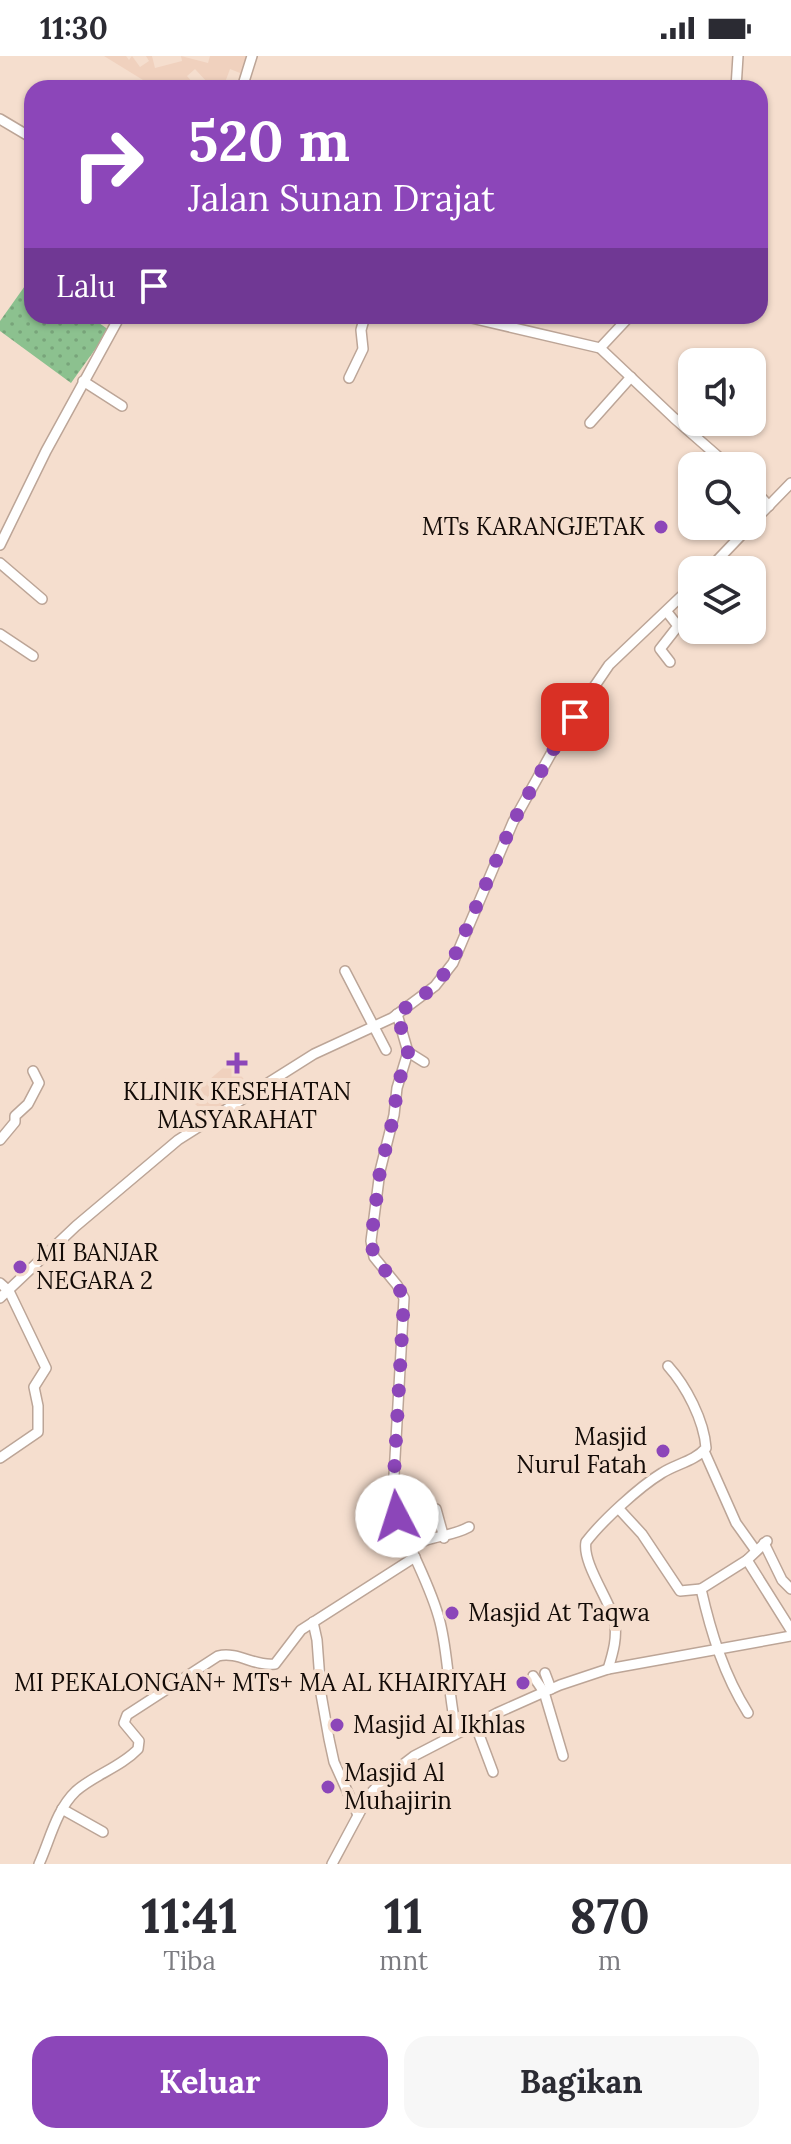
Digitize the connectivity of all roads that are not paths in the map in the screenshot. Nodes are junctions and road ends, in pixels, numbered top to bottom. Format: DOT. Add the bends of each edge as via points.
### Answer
graph roads {
  1 [pos="252,56"];
  2 [pos="738,56"];
  3 [pos="244,80"];
  4 [pos="736,80"];
  5 [pos="0,119"];
  6 [pos="24,133"];
  7 [pos="115,324"];
  8 [pos="363,324"];
  9 [pos="497,324"];
  10 [pos="622,324"];
  11 [pos="600,348"];
  12 [pos="631,377"];
  13 [pos="349,378"];
  14 [pos="83,381"];
  15 [pos="122,406"];
  16 [pos="590,423"];
  17 [pos="714,452"];
  18 [pos="791,483"];
  19 [pos="766,503"];
  20 [pos="769,506"];
  21 [pos="766,509"];
  22 [pos="737,540"];
  23 [pos="0,545"];
  24 [pos="721,556"];
  25 [pos="0,563"];
  26 [pos="42,599"];
  27 [pos="678,601"];
  28 [pos="667,612"];
  29 [pos="0,634"];
  30 [pos="33,656"];
  31 [pos="670,662"];
  32 [pos="345,971"];
  33 [pos="397,1014"];
  34 [pos="375,1028"];
  35 [pos="386,1050"];
  36 [pos="408,1052"];
  37 [pos="424,1062"];
  38 [pos="33,1071"];
  39 [pos="0,1140"];
  40 [pos="0,1283"];
  41 [pos="9,1291"];
  42 [pos="0,1298"];
  43 [pos="668,1366"];
  44 [pos="704,1451"];
  45 [pos="0,1458"];
  46 [pos="436,1509"];
  47 [pos="619,1509"];
  48 [pos="469,1527"];
  49 [pos="444,1538"];
  50 [pos="762,1545"];
  51 [pos="413,1552"];
  52 [pos="747,1560"];
  53 [pos="701,1589"];
  54 [pos="791,1589"];
  55 [pos="313,1622"];
  56 [pos="791,1633"];
  57 [pos="717,1650"];
  58 [pos="608,1669"];
  59 [pos="545,1673"];
  60 [pos="533,1676"];
  61 [pos="547,1691"];
  62 [pos="748,1713"];
  63 [pos="475,1724"];
  64 [pos="457,1733"];
  65 [pos="563,1756"];
  66 [pos="493,1772"];
  67 [pos="62,1809"];
  68 [pos="358,1815"];
  69 [pos="103,1832"];
  70 [pos="39,1864"];
  71 [pos="332,1864"];
  1 -- 3 [label="street"];
  2 -- 4 [label="street"];
  5 -- 6 [label="street"];
  7 -- 14 [label="street"];
  8 -- 13 [label="street" via="363,349"];
  9 -- 11 [label="street"];
  10 -- 11 [label="street"];
  11 -- 12 [label="street"];
  12 -- 16 [label="street"];
  12 -- 17 [label="street"];
  14 -- 15 [label="street"];
  14 -- 23 [label="street"];
  18 -- 20 [label="street"];
  19 -- 20 [label="street"];
  20 -- 21 [label="street"];
  22 -- 24 [label="street"];
  25 -- 26 [label="street"];
  27 -- 28 [label="street"];
  28 -- 31 [label="street" via="678,626 660,649"];
  28 -- 33 [label="street" via="609,665 562,734 513,822 449,969"];
  29 -- 30 [label="street"];
  32 -- 34 [label="street"];
  33 -- 34 [label="street"];
  33 -- 36 [label="street"];
  34 -- 35 [label="street"];
  34 -- 41 [label="street" via="314,1054 178,1140"];
  36 -- 37 [label="street"];
  36 -- 51 [label="street" via="380,1171 371,1241 374,1257 404,1298 393,1493"];
  38 -- 39 [label="street" via="39,1086"];
  40 -- 41 [label="street"];
  41 -- 42 [label="street"];
  41 -- 45 [label="street" via="46,1368 34,1387 38,1432"];
  43 -- 44 [label="street" via="689,1397 706,1440"];
  44 -- 47 [label="street" via="660,1474"];
  44 -- 50 [label="street" via="731,1513"];
  46 -- 49 [label="street"];
  47 -- 53 [label="street" via="680,1591"];
  47 -- 58 [label="street" via="585,1545 614,1619"];
  48 -- 49 [label="street"];
  49 -- 51 [label="street" via="425,1540"];
  50 -- 52 [label="street"];
  50 -- 54 [label="street"];
  51 -- 55 [label="street"];
  51 -- 64 [label="street" via="441,1624"];
  52 -- 53 [label="street"];
  52 -- 56 [label="street"];
  53 -- 57 [label="street"];
  55 -- 67 [label="street" via="275,1664 221,1655 127,1715 124,1725 139,1741 138,1749 76,1791"];
  55 -- 68 [label="street" via="331,1750"];
  56 -- 57 [label="street"];
  57 -- 58 [label="street"];
  57 -- 62 [label="street"];
  58 -- 61 [label="street"];
  59 -- 61 [label="street"];
  60 -- 61 [label="street"];
  61 -- 63 [label="street"];
  61 -- 65 [label="street"];
  63 -- 64 [label="street"];
  63 -- 66 [label="street"];
  64 -- 68 [label="street" via="396,1769 373,1790"];
  67 -- 69 [label="street"];
  67 -- 70 [label="street"];
  68 -- 71 [label="street"];
}
